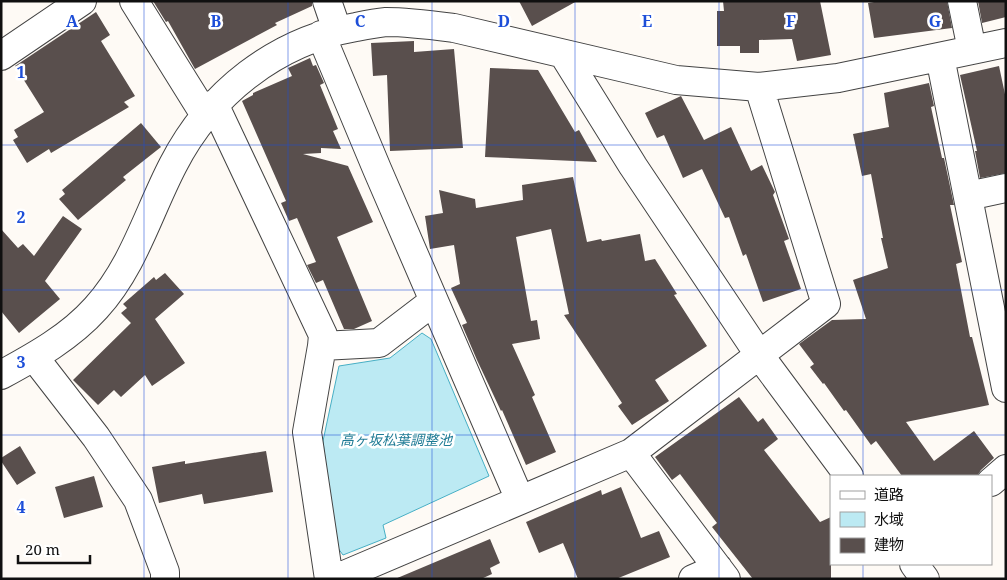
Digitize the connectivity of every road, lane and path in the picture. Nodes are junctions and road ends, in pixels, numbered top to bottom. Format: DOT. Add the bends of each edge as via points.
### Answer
graph roads {
  1 [pos="82,1"];
  2 [pos="134,1"];
  3 [pos="327,1"];
  4 [pos="962,1"];
  5 [pos="385,12"];
  6 [pos="329,33"];
  7 [pos="1006,43"];
  8 [pos="972,50"];
  9 [pos="564,55"];
  10 [pos="1,56"];
  11 [pos="940,57"];
  12 [pos="758,87"];
  13 [pos="210,109"];
  14 [pos="1006,188"];
  15 [pos="968,196"];
  16 [pos="434,301"];
  17 [pos="1000,322"];
  18 [pos="322,346"];
  19 [pos="760,356"];
  20 [pos="34,357"];
  21 [pos="1,375"];
  22 [pos="1006,388"];
  23 [pos="631,453"];
  24 [pos="1006,470"];
  25 [pos="848,475"];
  26 [pos="992,481"];
  27 [pos="520,500"];
  28 [pos="915,565"];
  29 [pos="722,573"];
  30 [pos="165,579"];
  31 [pos="329,579"];
  32 [pos="334,579"];
  33 [pos="693,579"];
  34 [pos="925,579"];
  1 -- 10 [label="street"];
  2 -- 13 [label="street"];
  3 -- 6 [label="street"];
  4 -- 8 [label="street"];
  5 -- 6 [label="street"];
  5 -- 9 [label="street" via="420,23"];
  6 -- 13 [label="street" via="294,46 250,72"];
  6 -- 16 [label="street" via="377,169"];
  7 -- 8 [label="street"];
  8 -- 11 [label="street"];
  9 -- 12 [label="street" via="676,80"];
  9 -- 19 [label="street" via="633,166"];
  11 -- 12 [label="street" via="838,78"];
  11 -- 15 [label="street"];
  12 -- 19 [label="street" via="826,304"];
  13 -- 18 [label="street" via="322,335"];
  13 -- 20 [label="street" via="172,166 134,252 117,281 96,308 68,335"];
  14 -- 15 [label="street"];
  15 -- 17 [label="street"];
  16 -- 18 [label="street" via="379,343"];
  16 -- 27 [label="street"];
  17 -- 22 [label="street"];
  18 -- 31 [label="street" via="307,432"];
  19 -- 23 [label="street"];
  19 -- 25 [label="street"];
  20 -- 21 [label="street"];
  20 -- 30 [label="street" via="96,437 138,500"];
  23 -- 27 [label="street"];
  23 -- 29 [label="street"];
  24 -- 26 [label="street"];
  27 -- 32 [label="street"];
  28 -- 34 [label="street"];
  29 -- 33 [label="street"];
}
